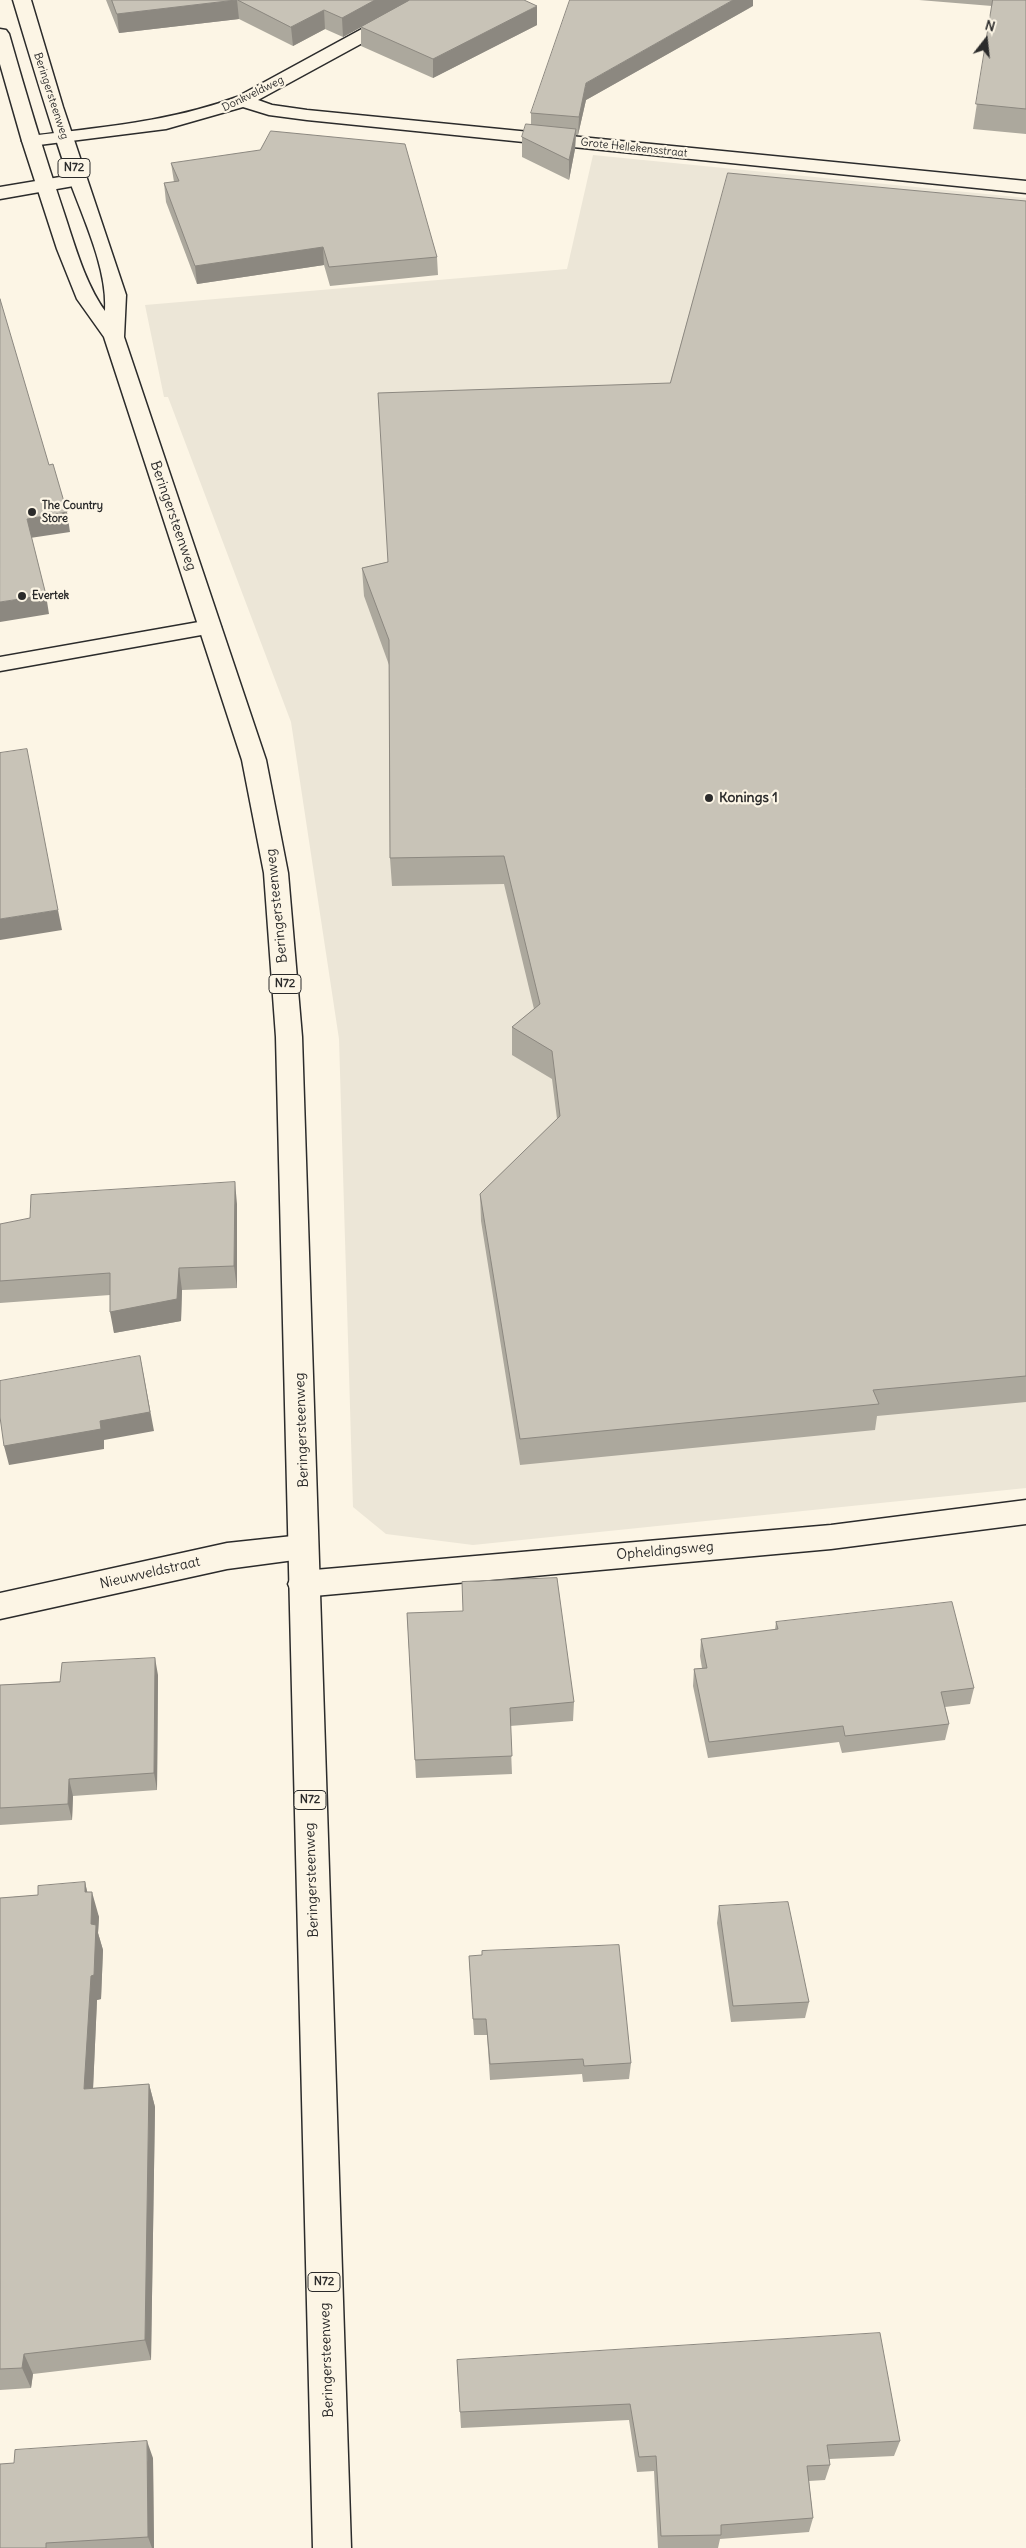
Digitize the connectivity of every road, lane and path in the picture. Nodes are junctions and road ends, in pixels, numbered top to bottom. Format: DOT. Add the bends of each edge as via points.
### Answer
graph roads {
  1 [pos="22,0"];
  2 [pos="428,0"];
  3 [pos="0,34"];
  4 [pos="243,101"];
  5 [pos="64,136"];
  6 [pos="31,141"];
  7 [pos="78,180"];
  8 [pos="46,185"];
  9 [pos="1026,187"];
  10 [pos="0,193"];
  11 [pos="114,337"];
  12 [pos="210,627"];
  13 [pos="0,664"];
  14 [pos="1025,1517"];
  15 [pos="302,1547"];
  16 [pos="303,1584"];
  17 [pos="0,1606"];
  18 [pos="332,2548"];
  1 -- 5 [label="main road, Beringersteenweg / N72"];
  2 -- 4 [label="main road, Donkveldweg"];
  3 -- 6 [label="main road, Beringersteenweg / N72"];
  4 -- 5 [label="main road, Donkveldweg" via="200,115"];
  4 -- 9 [label="main road, Grote Hellekensstraat" via="269,110 307,115"];
  5 -- 6 [label="main road, Donkveldweg"];
  5 -- 7 [label="main road, Beringersteenweg / N72"];
  6 -- 8 [label="main road, Beringersteenweg / N72"];
  7 -- 8 [label="main road"];
  7 -- 11 [label="main road, Beringersteenweg / N72" via="116,295"];
  8 -- 10 [label="main road"];
  8 -- 11 [label="main road, Beringersteenweg / N72" via="66,249 87,299"];
  11 -- 12 [label="main road, Beringersteenweg / N72"];
  12 -- 13 [label="main road"];
  12 -- 15 [label="main road, Beringersteenweg / N72" via="254,760 276,873 289,1037 304,1492"];
  14 -- 16 [label="main road, Opheldingsweg"];
  15 -- 16 [label="main road, Beringersteenweg / N72"];
  15 -- 17 [label="main road, Nieuwveldstraat" via="227,1556"];
  16 -- 18 [label="main road, Beringersteenweg / N72"];
}
